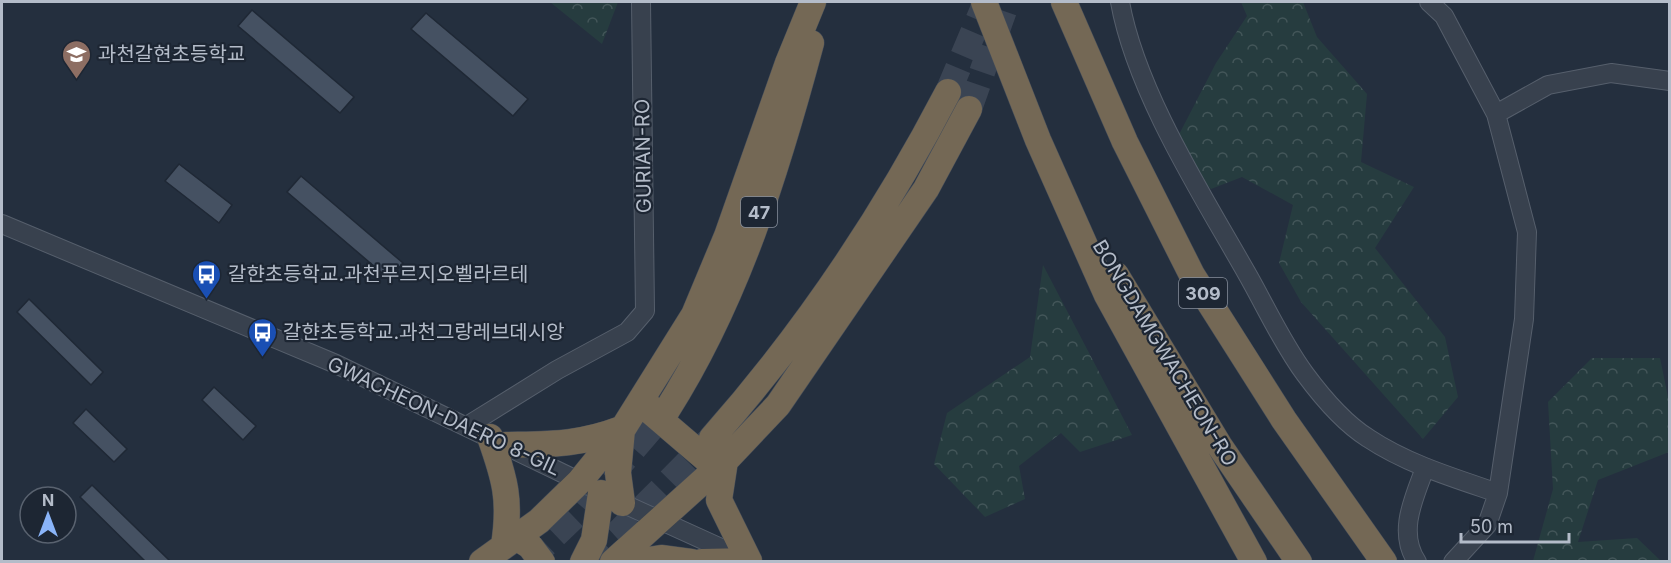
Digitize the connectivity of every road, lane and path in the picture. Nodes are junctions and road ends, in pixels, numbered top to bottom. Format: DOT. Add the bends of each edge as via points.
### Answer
graph roads {
  1 [pos="641,2"];
  2 [pos="813,2"];
  3 [pos="819,2"];
  4 [pos="984,2"];
  5 [pos="1064,2"];
  6 [pos="1120,2"];
  7 [pos="1429,2"];
  8 [pos="1670,81"];
  9 [pos="948,92"];
  10 [pos="969,109"];
  11 [pos="1496,114"];
  12 [pos="1038,140"];
  13 [pos="2,224"];
  14 [pos="644,397"];
  15 [pos="668,410"];
  16 [pos="467,426"];
  17 [pos="623,429"];
  18 [pos="712,438"];
  19 [pos="498,441"];
  20 [pos="723,463"];
  21 [pos="1425,468"];
  22 [pos="601,492"];
  23 [pos="1498,493"];
  24 [pos="656,521"];
  25 [pos="510,541"];
  26 [pos="482,561"];
  27 [pos="542,561"];
  28 [pos="584,561"];
  29 [pos="613,561"];
  30 [pos="636,561"];
  31 [pos="691,561"];
  32 [pos="702,561"];
  33 [pos="750,561"];
  34 [pos="1254,561"];
  35 [pos="1299,561"];
  36 [pos="1384,561"];
  37 [pos="1418,561"];
  38 [pos="1453,561"];
  1 -- 16 [label="street, GURIAN-RO" via="645,311 627,332"];
  2 -- 14 [label="highway" via="694,315"];
  3 -- 15 [label="highway, 47" via="792,114 753,230 713,328"];
  4 -- 12 [label="highway, BONGDAMGWACHEON-RO"];
  5 -- 36 [label="highway, 309" via="1125,142 1192,275 1284,420"];
  6 -- 21 [label="street" via="1134,51 1161,116 1304,374 1338,413 1368,438"];
  7 -- 11 [label="street" via="1444,16"];
  8 -- 11 [label="street" via="1611,73 1548,85"];
  9 -- 18 [label="highway" via="905,169 842,267 772,366"];
  10 -- 20 [label="highway" via="926,189 778,405"];
  11 -- 23 [label="street" via="1527,232 1524,319"];
  12 -- 34 [label="highway, BONGDAMGWACHEON-RO" via="1107,295"];
  12 -- 35 [label="highway, BONGDAMGWACHEON-RO" via="1219,445"];
  13 -- 16 [label="street, GWACHEON-DAERO 8-GIL" via="336,364"];
  14 -- 17 [label="highway"];
  14 -- 20 [label="highway" via="650,411 705,458"];
  16 -- 19 [label="street, GWACHEON-DAERO 8-GIL"];
  17 -- 19 [label="highway" via="591,440 560,444"];
  17 -- 22 [label="highway"];
  17 -- 22 [label="highway" via="618,473"];
  19 -- 22 [label="street, GWACHEON-DAERO 8-GIL"];
  19 -- 25 [label="highway"];
  20 -- 24 [label="highway"];
  20 -- 33 [label="highway" via="719,500"];
  21 -- 23 [label="street"];
  21 -- 37 [label="street" via="1408,518 1407,537"];
  22 -- 24 [label="street, GWACHEON-DAERO 8-GIL"];
  22 -- 25 [label="highway" via="555,507"];
  22 -- 28 [label="highway" via="594,540"];
  23 -- 38 [label="street" via="1487,525"];
  24 -- 29 [label="highway"];
  24 -- 33 [label="street, GWACHEON-DAERO 8-GIL"];
  25 -- 26 [label="highway"];
  25 -- 27 [label="highway" via="530,546"];
  30 -- 31 [label="highway"];
  32 -- 33 [label="highway"];
}
